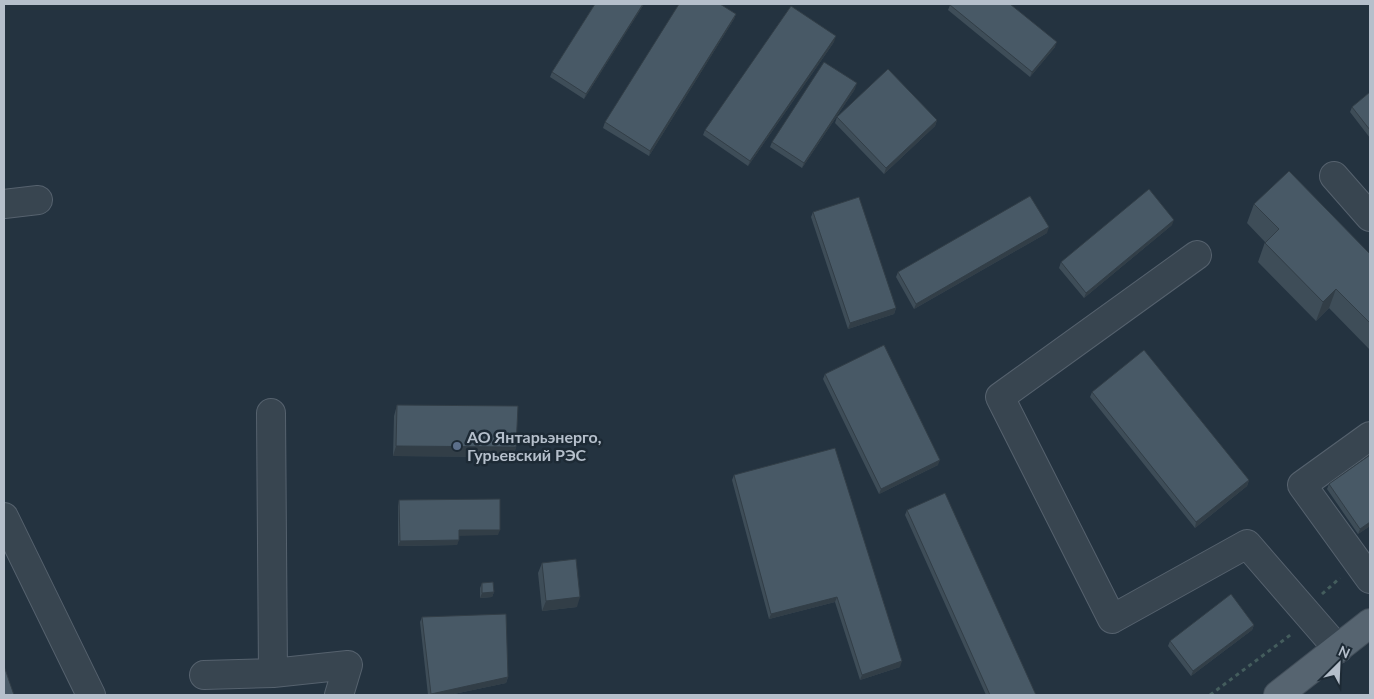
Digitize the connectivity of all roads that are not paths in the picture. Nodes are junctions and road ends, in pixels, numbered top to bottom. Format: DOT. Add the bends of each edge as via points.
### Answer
graph roads {
  1 [pos="1334,176"];
  2 [pos="38,200"];
  3 [pos="4,204"];
  4 [pos="1370,217"];
  5 [pos="1197,254"];
  6 [pos="271,413"];
  7 [pos="1370,436"];
  8 [pos="4,517"];
  9 [pos="1370,579"];
  10 [pos="1370,624"];
  11 [pos="1338,649"];
  12 [pos="273,673"];
  13 [pos="204,676"];
  14 [pos="91,695"];
  15 [pos="339,695"];
  16 [pos="1278,695"];
  1 -- 4 [label="street"];
  2 -- 3 [label="street"];
  5 -- 11 [label="street" via="1000,397 1112,619 1247,544"];
  6 -- 12 [label="street"];
  7 -- 9 [label="street" via="1302,485"];
  8 -- 14 [label="street"];
  10 -- 11 [label="main road"];
  11 -- 16 [label="main road"];
  12 -- 13 [label="street"];
  12 -- 15 [label="street" via="348,665"];
}
